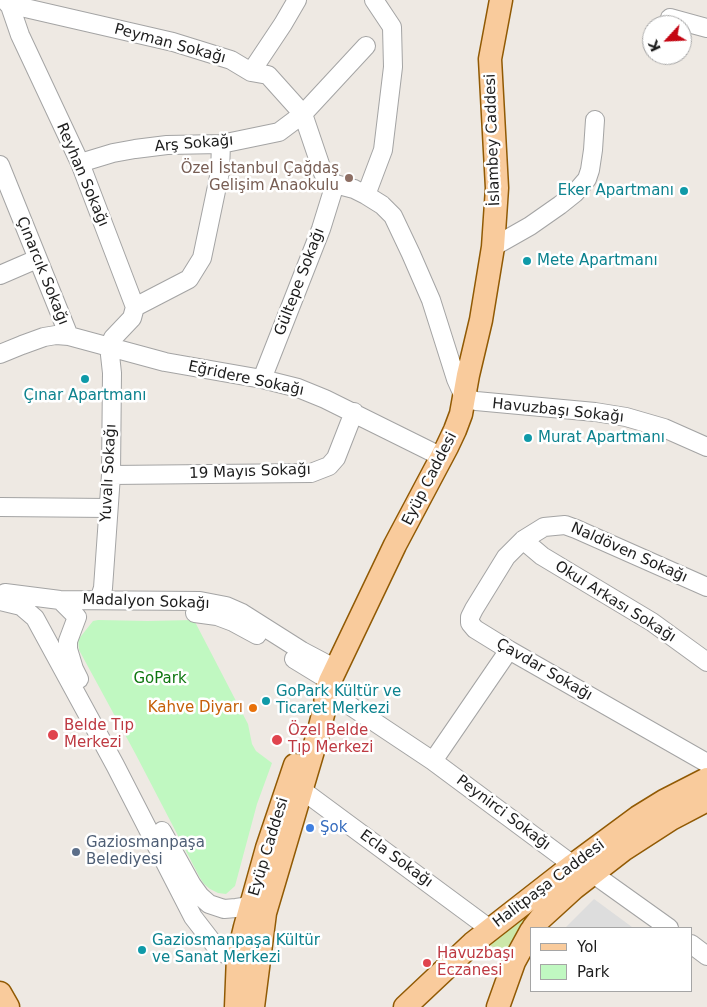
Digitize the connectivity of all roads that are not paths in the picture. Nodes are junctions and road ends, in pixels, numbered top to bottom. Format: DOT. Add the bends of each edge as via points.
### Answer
graph roads {
  1 [pos="297,0"];
  2 [pos="374,0"];
  3 [pos="501,0"];
  4 [pos="8,2"];
  5 [pos="692,24"];
  6 [pos="707,28"];
  7 [pos="366,46"];
  8 [pos="251,72"];
  9 [pos="303,114"];
  10 [pos="595,120"];
  11 [pos="221,144"];
  12 [pos="80,163"];
  13 [pos="0,166"];
  14 [pos="335,184"];
  15 [pos="366,195"];
  16 [pos="493,247"];
  17 [pos="37,259"];
  18 [pos="0,275"];
  19 [pos="135,308"];
  20 [pos="69,336"];
  21 [pos="109,346"];
  22 [pos="0,354"];
  23 [pos="262,379"];
  24 [pos="464,397"];
  25 [pos="354,412"];
  26 [pos="707,447"];
  27 [pos="442,456"];
  28 [pos="111,475"];
  29 [pos="0,507"];
  30 [pos="108,508"];
  31 [pos="523,540"];
  32 [pos="707,588"];
  33 [pos="0,592"];
  34 [pos="60,600"];
  35 [pos="100,600"];
  36 [pos="0,601"];
  37 [pos="162,606"];
  38 [pos="74,624"];
  39 [pos="39,626"];
  40 [pos="510,650"];
  41 [pos="707,662"];
  42 [pos="331,681"];
  43 [pos="95,718"];
  44 [pos="105,736"];
  45 [pos="433,761"];
  46 [pos="707,764"];
  47 [pos="707,779"];
  48 [pos="295,788"];
  49 [pos="704,805"];
  50 [pos="583,869"];
  51 [pos="252,903"];
  52 [pos="534,927"];
  53 [pos="668,927"];
  54 [pos="490,928"];
  55 [pos="530,934"];
  56 [pos="261,941"];
  57 [pos="692,945"];
  58 [pos="238,956"];
  59 [pos="707,956"];
  60 [pos="0,993"];
  61 [pos="8,1007"];
  62 [pos="236,1007"];
  63 [pos="253,1007"];
  64 [pos="405,1007"];
  65 [pos="498,1007"];
  1 -- 8 [label="street"];
  2 -- 15 [label="street" via="392,27 393,67 384,150"];
  3 -- 16 [label="main road, İslambey Caddesi" via="490,59 497,188"];
  4 -- 8 [label="street, Peyman Sokağı" via="173,42 231,60"];
  4 -- 12 [label="street, Reyhan Sokağı" via="20,35"];
  5 -- 6 [label="street"];
  7 -- 9 [label="street, Arş Sokağı"];
  8 -- 9 [label="street, Peyman Sokağı" via="268,75"];
  9 -- 11 [label="street, Arş Sokağı" via="279,132"];
  9 -- 14 [label="street, Peyman Sokağı" via="323,173"];
  10 -- 16 [label="street" via="587,179 560,205"];
  11 -- 12 [label="street, Arş Sokağı" via="135,149"];
  11 -- 19 [label="street" via="220,172 202,258 189,279"];
  12 -- 19 [label="street, Reyhan Sokağı"];
  13 -- 17 [label="street, Çınarcık Sokağı"];
  14 -- 15 [label="street"];
  14 -- 23 [label="street, Gültepe Sokağı" via="321,229"];
  15 -- 24 [label="street" via="393,216 406,242"];
  16 -- 24 [label="main road, İslambey Caddesi"];
  17 -- 18 [label="street"];
  17 -- 20 [label="street, Çınarcık Sokağı"];
  19 -- 21 [label="street" via="132,318"];
  20 -- 21 [label="street, Eğridere Sokağı"];
  20 -- 22 [label="street, Çınarcık Sokağı" via="44,337"];
  21 -- 23 [label="street, Eğridere Sokağı" via="165,362"];
  21 -- 28 [label="street, Yuvalı Sokağı" via="112,373"];
  23 -- 25 [label="street, Eğridere Sokağı" via="298,388"];
  24 -- 26 [label="street, Havuzbaşı Sokağı" via="626,417 664,428"];
  24 -- 27 [label="main road, Eyüp Caddesi" via="461,414"];
  25 -- 27 [label="street, Eğridere Sokağı"];
  25 -- 28 [label="street, 19 Mayıs Sokağı" via="336,458 329,466 311,473"];
  27 -- 42 [label="main road, Eyüp Caddesi" via="395,545"];
  28 -- 30 [label="street, Yuvalı Sokağı"];
  29 -- 30 [label="street"];
  30 -- 35 [label="street, Yuvalı Sokağı"];
  31 -- 32 [label="street, Naldöven Sokağı" via="544,527 565,525"];
  31 -- 40 [label="street, Çavdar Sokağı" via="506,557 470,617 475,629"];
  31 -- 41 [label="street, Okul Arkası Sokağı" via="542,556 652,622"];
  33 -- 34 [label="street, Madalyon Sokağı"];
  34 -- 35 [label="street, Madalyon Sokağı"];
  34 -- 38 [label="street"];
  34 -- 39 [label="street" via="44,605 37,612"];
  35 -- 37 [label="street, Madalyon Sokağı"];
  36 -- 39 [label="street" via="21,606"];
  37 -- 38 [label="street, Madalyon Sokağı" via="88,611"];
  37 -- 42 [label="street, Madalyon Sokağı" via="200,601 242,613 302,651"];
  38 -- 39 [label="street" via="61,634"];
  38 -- 43 [label="street" via="68,649 70,658"];
  39 -- 43 [label="street"];
  40 -- 45 [label="street"];
  40 -- 46 [label="street, Çavdar Sokağı"];
  42 -- 45 [label="street, Peynirci Sokağı" via="349,705"];
  42 -- 48 [label="main road, Eyüp Caddesi" via="316,707"];
  43 -- 44 [label="street"];
  44 -- 51 [label="street" via="200,896 209,904 224,909"];
  44 -- 58 [label="street" via="115,764 192,917 220,952"];
  45 -- 50 [label="street, Peynirci Sokağı"];
  47 -- 50 [label="main road, Halitpaşa Caddesi" via="645,813"];
  48 -- 51 [label="main road, Eyüp Caddesi" via="267,848"];
  48 -- 54 [label="street, Ecla Sokağı"];
  48 -- 56 [label="main road, Eyüp Caddesi"];
  49 -- 50 [label="main road, Halitpaşa Caddesi"];
  50 -- 52 [label="main road, Halitpaşa Caddesi"];
  50 -- 53 [label="street, Peynirci Sokağı"];
  50 -- 54 [label="main road, Halitpaşa Caddesi"];
  51 -- 58 [label="main road, Eyüp Caddesi"];
  54 -- 64 [label="main road, Halitpaşa Caddesi"];
  55 -- 65 [label="main road, Halitpaşa Caddesi" via="514,962"];
  56 -- 58 [label="main road"];
  56 -- 63 [label="main road, Eyüp Caddesi"];
  57 -- 59 [label="street"];
  58 -- 62 [label="main road, Eyüp Caddesi"];
  60 -- 61 [label="main road"];
}
